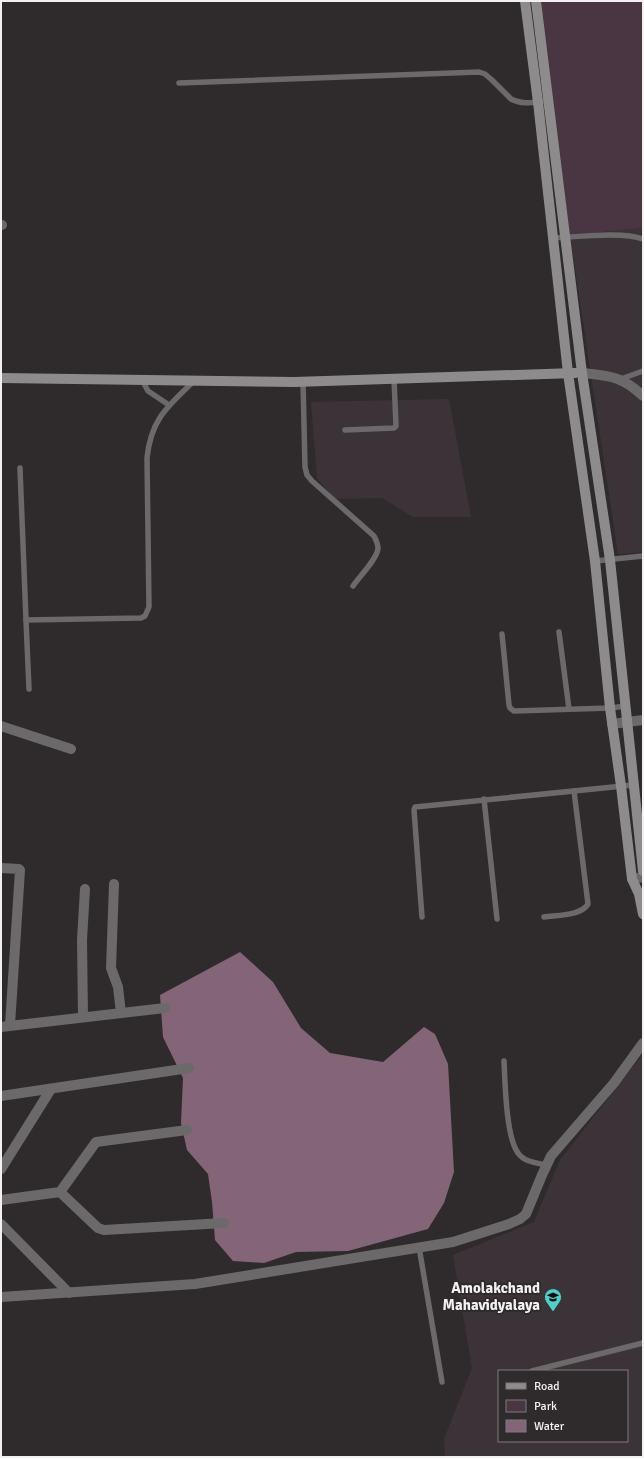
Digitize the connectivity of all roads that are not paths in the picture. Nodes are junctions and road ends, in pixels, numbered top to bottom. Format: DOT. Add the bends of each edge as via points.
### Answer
graph roads {
  1 [pos="525,1"];
  2 [pos="536,1"];
  3 [pos="179,83"];
  4 [pos="538,102"];
  5 [pos="549,102"];
  6 [pos="553,238"];
  7 [pos="565,238"];
  8 [pos="643,239"];
  9 [pos="643,371"];
  10 [pos="568,373"];
  11 [pos="582,373"];
  12 [pos="1,378"];
  13 [pos="394,379"];
  14 [pos="621,379"];
  15 [pos="142,380"];
  16 [pos="195,381"];
  17 [pos="303,382"];
  18 [pos="641,391"];
  19 [pos="169,405"];
  20 [pos="345,430"];
  21 [pos="20,468"];
  22 [pos="643,556"];
  23 [pos="610,560"];
  24 [pos="595,561"];
  25 [pos="353,586"];
  26 [pos="26,620"];
  27 [pos="559,632"];
  28 [pos="502,634"];
  29 [pos="29,689"];
  30 [pos="626,706"];
  31 [pos="610,708"];
  32 [pos="569,709"];
  33 [pos="643,720"];
  34 [pos="627,722"];
  35 [pos="612,724"];
  36 [pos="1,726"];
  37 [pos="71,749"];
  38 [pos="633,785"];
  39 [pos="621,786"];
  40 [pos="574,791"];
  41 [pos="484,799"];
  42 [pos="1,868"];
  43 [pos="643,872"];
  44 [pos="632,879"];
  45 [pos="643,879"];
  46 [pos="114,884"];
  47 [pos="85,889"];
  48 [pos="640,894"];
  49 [pos="643,914"];
  50 [pos="422,917"];
  51 [pos="544,917"];
  52 [pos="497,919"];
  53 [pos="165,1008"];
  54 [pos="121,1013"];
  55 [pos="83,1017"];
  56 [pos="5,1026"];
  57 [pos="643,1043"];
  58 [pos="504,1061"];
  59 [pos="189,1068"];
  60 [pos="51,1089"];
  61 [pos="1,1096"];
  62 [pos="187,1130"];
  63 [pos="546,1165"];
  64 [pos="1,1169"];
  65 [pos="60,1192"];
  66 [pos="1,1200"];
  67 [pos="224,1223"];
  68 [pos="1,1224"];
  69 [pos="419,1248"];
  70 [pos="69,1293"];
  71 [pos="1,1297"];
  72 [pos="643,1343"];
  73 [pos="536,1370"];
  74 [pos="442,1382"];
  1 -- 4 [label="street"];
  2 -- 5 [label="street"];
  3 -- 4 [label="lane" via="479,72 489,77 511,99 520,103"];
  4 -- 5 [label="lane"];
  4 -- 6 [label="street"];
  5 -- 7 [label="street"];
  6 -- 7 [label="lane"];
  6 -- 10 [label="street"];
  7 -- 8 [label="lane" via="598,235 635,236"];
  7 -- 11 [label="street"];
  9 -- 14 [label="lane"];
  10 -- 11 [label="street"];
  10 -- 13 [label="street"];
  10 -- 24 [label="street"];
  11 -- 14 [label="street"];
  11 -- 23 [label="street"];
  12 -- 15 [label="street"];
  13 -- 17 [label="street"];
  13 -- 20 [label="lane" via="396,426"];
  14 -- 18 [label="street"];
  15 -- 16 [label="street"];
  15 -- 19 [label="lane" via="148,391"];
  16 -- 17 [label="street"];
  16 -- 19 [label="lane"];
  17 -- 25 [label="lane" via="307,475 374,536 377,542 377,555"];
  19 -- 26 [label="lane" via="152,432 148,446 147,612 136,619"];
  21 -- 26 [label="lane"];
  22 -- 23 [label="lane"];
  23 -- 24 [label="lane"];
  23 -- 30 [label="street"];
  24 -- 31 [label="street"];
  26 -- 29 [label="lane"];
  27 -- 32 [label="lane"];
  28 -- 32 [label="lane" via="510,708 514,711"];
  30 -- 31 [label="lane"];
  30 -- 34 [label="street"];
  31 -- 32 [label="lane"];
  31 -- 35 [label="street"];
  33 -- 34 [label="street"];
  34 -- 35 [label="street"];
  34 -- 38 [label="street"];
  35 -- 39 [label="street"];
  36 -- 37 [label="street"];
  38 -- 39 [label="lane"];
  38 -- 43 [label="street"];
  39 -- 40 [label="lane"];
  39 -- 44 [label="street"];
  40 -- 41 [label="lane"];
  40 -- 51 [label="lane" via="588,904 580,912"];
  41 -- 50 [label="lane" via="414,808"];
  41 -- 52 [label="lane"];
  42 -- 56 [label="street" via="20,870"];
  44 -- 45 [label="street"];
  44 -- 48 [label="street"];
  45 -- 48 [label="street"];
  46 -- 54 [label="street" via="111,968 118,987"];
  47 -- 55 [label="street" via="82,940"];
  48 -- 49 [label="street"];
  53 -- 54 [label="street"];
  54 -- 55 [label="street"];
  55 -- 56 [label="street"];
  57 -- 63 [label="street" via="614,1084"];
  58 -- 63 [label="lane" via="507,1111 512,1139 518,1153 525,1160"];
  59 -- 60 [label="street"];
  60 -- 61 [label="street"];
  60 -- 64 [label="street"];
  62 -- 65 [label="street" via="96,1142"];
  63 -- 69 [label="street" via="526,1214 520,1219 453,1242"];
  65 -- 66 [label="street"];
  65 -- 67 [label="street" via="98,1228 104,1230"];
  68 -- 70 [label="street"];
  69 -- 70 [label="street" via="194,1284"];
  69 -- 74 [label="lane"];
  70 -- 71 [label="street"];
  72 -- 73 [label="lane"];
}
